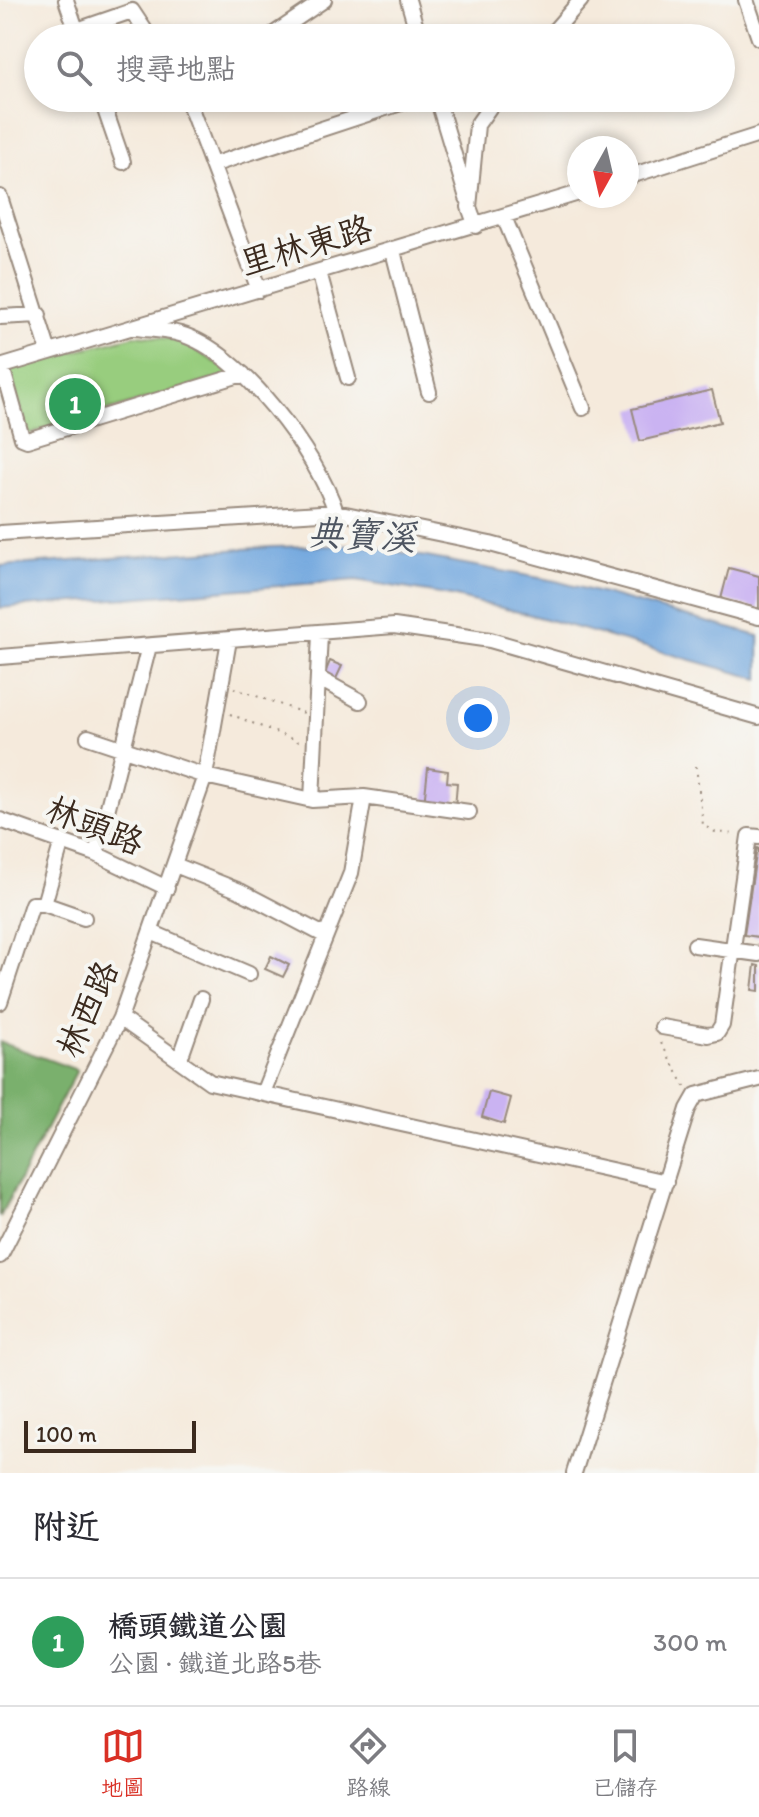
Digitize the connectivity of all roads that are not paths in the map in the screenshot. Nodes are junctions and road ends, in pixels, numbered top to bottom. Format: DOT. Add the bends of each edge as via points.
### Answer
graph roads {
  1 [pos="66,0"];
  2 [pos="324,0"];
  3 [pos="408,0"];
  4 [pos="581,0"];
  5 [pos="746,0"];
  6 [pos="74,24"];
  7 [pos="101,24"];
  8 [pos="141,24"];
  9 [pos="289,24"];
  10 [pos="415,24"];
  11 [pos="560,24"];
  12 [pos="759,38"];
  13 [pos="106,112"];
  14 [pos="192,112"];
  15 [pos="373,112"];
  16 [pos="441,112"];
  17 [pos="486,112"];
  18 [pos="759,135"];
  19 [pos="123,162"];
  20 [pos="212,165"];
  21 [pos="639,173"];
  22 [pos="0,197"];
  23 [pos="567,197"];
  24 [pos="469,207"];
  25 [pos="504,217"];
  26 [pos="476,226"];
  27 [pos="393,251"];
  28 [pos="319,272"];
  29 [pos="259,290"];
  30 [pos="39,315"];
  31 [pos="0,317"];
  32 [pos="128,327"];
  33 [pos="49,352"];
  34 [pos="1,367"];
  35 [pos="243,374"];
  36 [pos="348,378"];
  37 [pos="429,392"];
  38 [pos="583,408"];
  39 [pos="336,512"];
  40 [pos="0,533"];
  41 [pos="759,617"];
  42 [pos="320,634"];
  43 [pos="229,640"];
  44 [pos="149,646"];
  45 [pos="0,657"];
  46 [pos="318,678"];
  47 [pos="360,701"];
  48 [pos="759,717"];
  49 [pos="88,737"];
  50 [pos="121,746"];
  51 [pos="205,776"];
  52 [pos="364,797"];
  53 [pos="312,800"];
  54 [pos="469,812"];
  55 [pos="0,820"];
  56 [pos="754,836"];
  57 [pos="62,841"];
  58 [pos="96,854"];
  59 [pos="175,865"];
  60 [pos="167,888"];
  61 [pos="44,904"];
  62 [pos="84,918"];
  63 [pos="151,932"];
  64 [pos="324,935"];
  65 [pos="695,945"];
  66 [pos="734,950"];
  67 [pos="759,954"];
  68 [pos="249,974"];
  69 [pos="201,999"];
  70 [pos="0,1002"];
  71 [pos="120,1018"];
  72 [pos="662,1027"];
  73 [pos="180,1059"];
  74 [pos="759,1079"];
  75 [pos="263,1093"];
  76 [pos="666,1182"];
  77 [pos="0,1256"];
  78 [pos="574,1473"];
  1 -- 6 [label="street"];
  2 -- 9 [label="street"];
  3 -- 10 [label="street"];
  4 -- 11 [label="street"];
  5 -- 12 [label="street"];
  7 -- 8 [label="street" via="132,11"];
  13 -- 19 [label="street"];
  14 -- 20 [label="street"];
  15 -- 20 [label="street"];
  16 -- 24 [label="street"];
  17 -- 24 [label="street" via="477,125"];
  18 -- 21 [label="street"];
  20 -- 29 [label="street"];
  22 -- 30 [label="street"];
  23 -- 25 [label="street, 里林東路"];
  24 -- 26 [label="street"];
  25 -- 26 [label="street, 里林東路"];
  25 -- 38 [label="street"];
  26 -- 27 [label="street, 里林東路"];
  27 -- 28 [label="street, 里林東路"];
  27 -- 37 [label="street"];
  28 -- 29 [label="street, 里林東路"];
  28 -- 36 [label="street"];
  29 -- 32 [label="street, 里林東路"];
  30 -- 31 [label="street"];
  30 -- 33 [label="street"];
  32 -- 33 [label="street, 里林東路"];
  32 -- 35 [label="street" via="181,334"];
  33 -- 34 [label="street, 里林東路"];
  34 -- 35 [label="street" via="22,438 27,440"];
  35 -- 39 [label="street" via="285,425"];
  39 -- 40 [label="street"];
  39 -- 41 [label="street" via="490,544"];
  42 -- 43 [label="street"];
  42 -- 46 [label="street"];
  42 -- 48 [label="street" via="394,626 490,640"];
  43 -- 44 [label="street"];
  43 -- 51 [label="street, 林西路"];
  44 -- 45 [label="street"];
  44 -- 50 [label="street"];
  46 -- 47 [label="street"];
  46 -- 53 [label="street"];
  49 -- 50 [label="street"];
  50 -- 51 [label="street"];
  50 -- 58 [label="street"];
  51 -- 53 [label="street"];
  51 -- 59 [label="street, 林西路"];
  52 -- 53 [label="street"];
  52 -- 54 [label="street"];
  52 -- 64 [label="street" via="351,873"];
  55 -- 57 [label="street, 林頭路"];
  56 -- 66 [label="street"];
  57 -- 58 [label="street, 林頭路"];
  57 -- 61 [label="street"];
  58 -- 60 [label="street, 林頭路"];
  59 -- 60 [label="street, 林西路"];
  59 -- 64 [label="street" via="240,891"];
  60 -- 63 [label="street, 林西路"];
  61 -- 62 [label="street"];
  61 -- 70 [label="street" via="32,904"];
  63 -- 68 [label="street"];
  63 -- 71 [label="street, 林西路"];
  64 -- 75 [label="street"];
  65 -- 66 [label="street"];
  66 -- 67 [label="street"];
  66 -- 72 [label="street" via="717,1033"];
  69 -- 73 [label="street"];
  71 -- 73 [label="street"];
  71 -- 77 [label="street, 林西路"];
  73 -- 75 [label="street" via="210,1082"];
  74 -- 76 [label="street" via="696,1095"];
  75 -- 76 [label="street"];
  76 -- 78 [label="street"];
}
